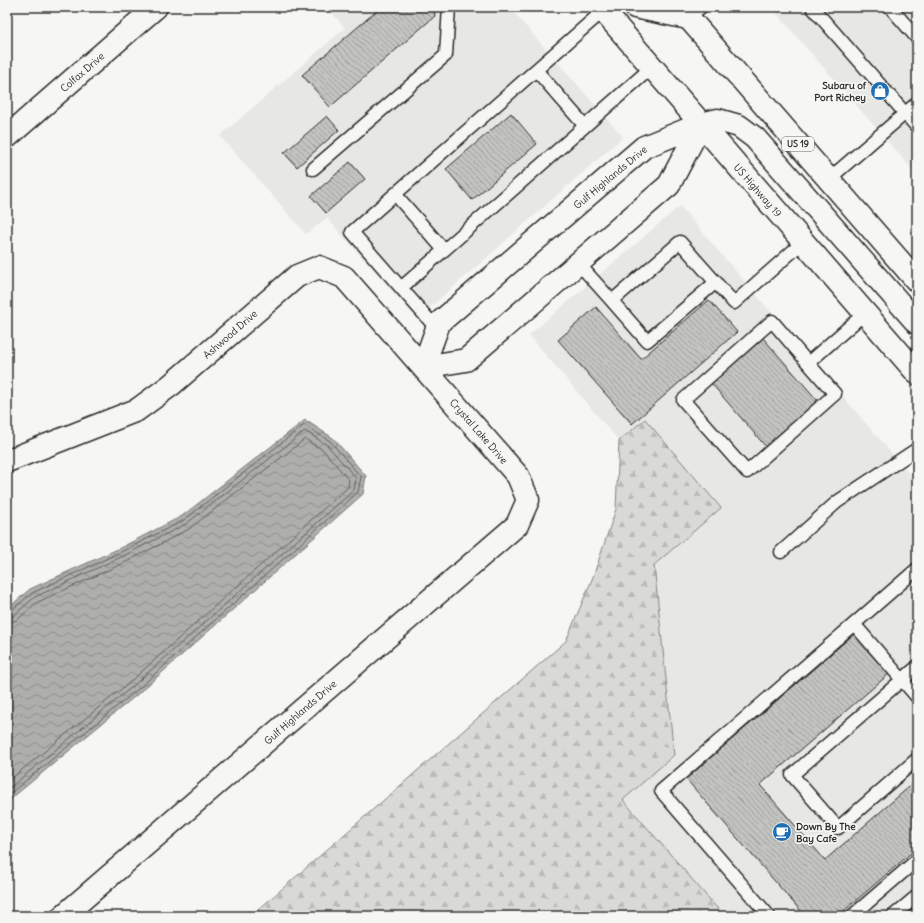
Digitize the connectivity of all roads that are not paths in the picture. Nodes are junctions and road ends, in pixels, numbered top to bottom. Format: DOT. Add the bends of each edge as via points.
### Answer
graph roads {
  1 [pos="156,7"];
  2 [pos="449,7"];
  3 [pos="635,7"];
  4 [pos="812,7"];
  5 [pos="890,7"];
  6 [pos="602,9"];
  7 [pos="689,11"];
  8 [pos="917,38"];
  9 [pos="652,67"];
  10 [pos="536,70"];
  11 [pos="917,103"];
  12 [pos="905,114"];
  13 [pos="701,124"];
  14 [pos="585,126"];
  15 [pos="917,127"];
  16 [pos="7,137"];
  17 [pos="313,169"];
  18 [pos="829,179"];
  19 [pos="395,194"];
  20 [pos="804,242"];
  21 [pos="444,250"];
  22 [pos="578,263"];
  23 [pos="917,281"];
  24 [pos="716,282"];
  25 [pos="401,288"];
  26 [pos="612,301"];
  27 [pos="865,313"];
  28 [pos="917,323"];
  29 [pos="437,329"];
  30 [pos="808,363"];
  31 [pos="423,367"];
  32 [pos="917,373"];
  33 [pos="917,449"];
  34 [pos="7,461"];
  35 [pos="528,500"];
  36 [pos="781,552"];
  37 [pos="917,569"];
  38 [pos="854,624"];
  39 [pos="917,667"];
  40 [pos="902,680"];
  41 [pos="917,697"];
  42 [pos="917,759"];
  43 [pos="917,860"];
  44 [pos="917,896"];
  45 [pos="63,916"];
  46 [pos="769,916"];
  47 [pos="852,916"];
  48 [pos="893,916"];
  1 -- 16 [label="main road, Colfax Drive"];
  2 -- 17 [label="lane" via="446,54"];
  3 -- 7 [label="main road"];
  4 -- 12 [label="lane"];
  5 -- 8 [label="lane"];
  6 -- 9 [label="main road, US Highway 19"];
  6 -- 10 [label="lane"];
  7 -- 18 [label="main road, US 19"];
  9 -- 13 [label="main road, US Highway 19"];
  9 -- 14 [label="lane"];
  10 -- 14 [label="lane"];
  10 -- 19 [label="lane"];
  11 -- 12 [label="lane"];
  12 -- 15 [label="lane"];
  12 -- 18 [label="lane"];
  13 -- 20 [label="main road, US Highway 19"];
  13 -- 22 [label="main road" via="669,185"];
  13 -- 28 [label="main road, Gulf Highlands Drive" via="718,120 739,126 756,138"];
  13 -- 29 [label="main road, Gulf Highlands Drive" via="644,148 439,323"];
  14 -- 21 [label="lane"];
  18 -- 23 [label="main road, US 19"];
  19 -- 21 [label="lane"];
  19 -- 25 [label="lane" via="352,232"];
  20 -- 24 [label="lane" via="734,303"];
  20 -- 27 [label="main road, US Highway 19"];
  21 -- 25 [label="lane"];
  22 -- 26 [label="lane"];
  22 -- 31 [label="main road" via="466,360"];
  24 -- 26 [label="lane" via="680,242"];
  24 -- 26 [label="lane" via="647,341"];
  25 -- 29 [label="lane"];
  27 -- 30 [label="lane"];
  27 -- 32 [label="main road, US Highway 19"];
  29 -- 31 [label="main road, Gulf Highlands Drive"];
  30 -- 30 [label="lane" via="772,321 683,400 747,472 835,394"];
  31 -- 34 [label="main road, Ashwood Drive" via="344,277 319,267 297,276 171,385 137,410"];
  31 -- 35 [label="main road, Crystal Lake Drive" via="518,476"];
  33 -- 36 [label="lane" via="837,502"];
  35 -- 45 [label="main road, Gulf Highlands Drive" via="517,525"];
  37 -- 38 [label="lane"];
  38 -- 40 [label="lane"];
  38 -- 46 [label="lane" via="661,791"];
  39 -- 40 [label="lane"];
  40 -- 41 [label="lane"];
  40 -- 42 [label="lane" via="792,776 838,828"];
  43 -- 47 [label="lane"];
  44 -- 48 [label="lane"];
}
